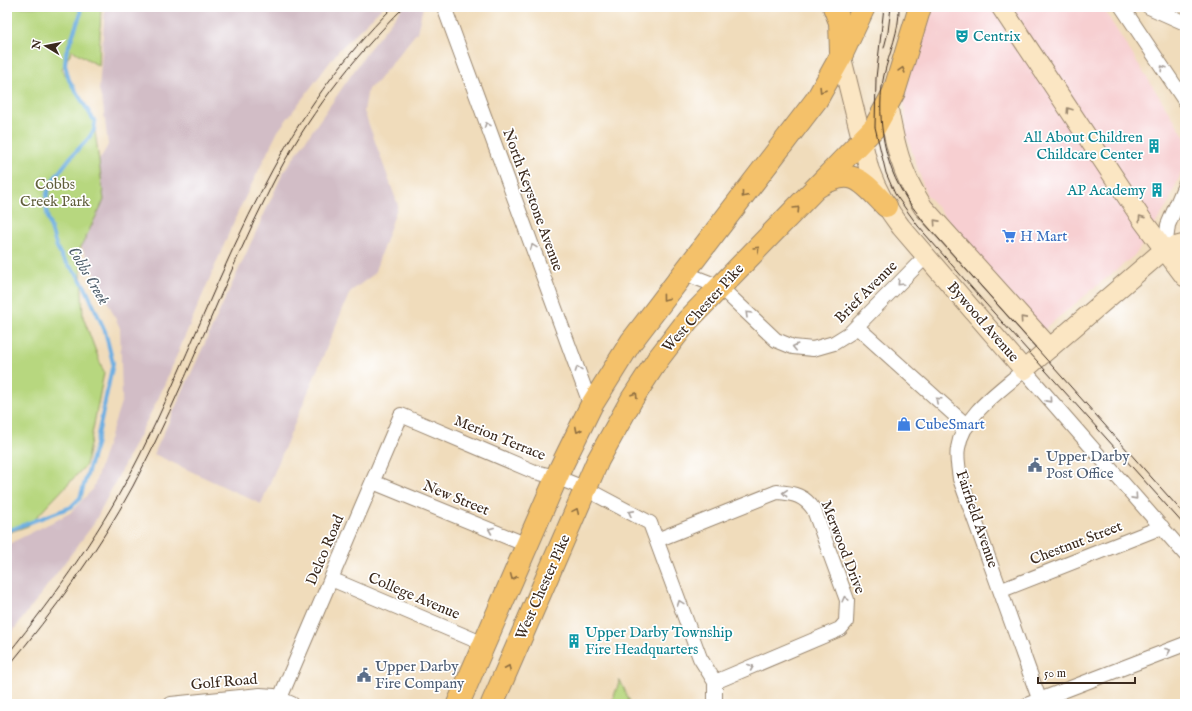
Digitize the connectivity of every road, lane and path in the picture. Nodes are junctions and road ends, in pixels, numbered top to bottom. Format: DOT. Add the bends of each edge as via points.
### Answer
graph roads {
  1 [pos="444,7"];
  2 [pos="834,7"];
  3 [pos="864,7"];
  4 [pos="920,7"];
  5 [pos="1001,7"];
  6 [pos="1122,7"];
  7 [pos="1149,7"];
  8 [pos="1185,23"];
  9 [pos="841,56"];
  10 [pos="1185,101"];
  11 [pos="888,106"];
  12 [pos="862,140"];
  13 [pos="1185,185"];
  14 [pos="818,187"];
  15 [pos="886,206"];
  16 [pos="1185,244"];
  17 [pos="1165,249"];
  18 [pos="927,255"];
  19 [pos="684,273"];
  20 [pos="1185,277"];
  21 [pos="720,288"];
  22 [pos="857,326"];
  23 [pos="1050,348"];
  24 [pos="1024,370"];
  25 [pos="591,406"];
  26 [pos="401,415"];
  27 [pos="967,426"];
  28 [pos="556,477"];
  29 [pos="373,482"];
  30 [pos="586,489"];
  31 [pos="1162,527"];
  32 [pos="657,540"];
  33 [pos="527,545"];
  34 [pos="1185,554"];
  35 [pos="331,579"];
  36 [pos="1002,590"];
  37 [pos="484,644"];
  38 [pos="1185,644"];
  39 [pos="715,682"];
  40 [pos="286,701"];
  41 [pos="1037,703"];
  42 [pos="171,704"];
  43 [pos="458,704"];
  44 [pos="492,704"];
  45 [pos="715,704"];
  25 -- 1 [label="street, North Keystone Avenue, one-way"];
  2 -- 9 [label="main road" via="840,22"];
  3 -- 9 [label="main road, West Chester Pike"];
  11 -- 4 [label="main road, West Chester Pike, one-way"];
  17 -- 5 [label="street, one-way" via="1143,221"];
  10 -- 6 [label="street, one-way"];
  7 -- 8 [label="street"];
  9 -- 12 [label="street, Bywood Avenue"];
  9 -- 19 [label="main road, West Chester Pike, one-way" via="804,117"];
  11 -- 12 [label="main road, West Chester Pike" via="875,127"];
  23 -- 11 [label="street, Bywood Avenue, one-way" via="914,193 900,161"];
  12 -- 14 [label="main road, West Chester Pike"];
  12 -- 15 [label="street, Bywood Avenue" via="874,184"];
  13 -- 17 [label="street" via="1168,225"];
  14 -- 15 [label="main road" via="838,177 853,178 865,184"];
  21 -- 14 [label="main road, West Chester Pike, one-way"];
  15 -- 18 [label="street, Bywood Avenue"];
  16 -- 17 [label="street"];
  17 -- 20 [label="street"];
  17 -- 23 [label="street, Fairfield Avenue"];
  18 -- 22 [label="street, Brief Avenue, one-way"];
  18 -- 24 [label="street, Bywood Avenue"];
  19 -- 21 [label="street, Brief Avenue"];
  19 -- 25 [label="main road, West Chester Pike, one-way" via="631,342"];
  22 -- 21 [label="street, Brief Avenue, one-way" via="843,339 824,347 802,349 789,346 769,335"];
  30 -- 21 [label="main road, West Chester Pike, one-way" via="614,430 658,358 676,334"];
  27 -- 22 [label="street, one-way"];
  23 -- 24 [label="street, Fairfield Avenue"];
  24 -- 27 [label="street, Fairfield Avenue" via="985,404"];
  24 -- 31 [label="street, Bywood Avenue, one-way"];
  25 -- 28 [label="main road, West Chester Pike, one-way"];
  26 -- 28 [label="street, Merion Terrace" via="535,472"];
  26 -- 29 [label="street, Delco Road"];
  27 -- 36 [label="street, Fairfield Avenue" via="958,449 960,479"];
  28 -- 30 [label="street, Merion Terrace"];
  28 -- 33 [label="main road, West Chester Pike"];
  33 -- 29 [label="street, New Street, one-way"];
  29 -- 35 [label="street, Delco Road"];
  32 -- 30 [label="street, Merion Terrace, one-way" via="650,523"];
  44 -- 30 [label="main road, West Chester Pike, one-way"];
  31 -- 34 [label="street, Bywood Avenue"];
  31 -- 36 [label="street, Chestnut Street"];
  39 -- 32 [label="street, Merion Terrace, one-way" via="700,658"];
  39 -- 32 [label="street, Merwood Drive, one-way" via="840,629 846,622 847,600 814,510 808,501 797,494 778,492"];
  33 -- 37 [label="main road, West Chester Pike, one-way"];
  35 -- 37 [label="street, College Avenue"];
  35 -- 40 [label="street, Delco Road"];
  36 -- 41 [label="street, Fairfield Avenue"];
  37 -- 43 [label="main road, West Chester Pike"];
  41 -- 38 [label="street, one-way"];
  39 -- 45 [label="street"];
  40 -- 42 [label="street, Golf Road" via="260,695"];
}
